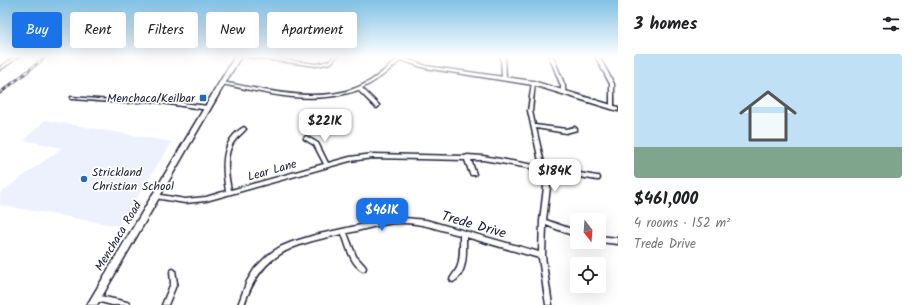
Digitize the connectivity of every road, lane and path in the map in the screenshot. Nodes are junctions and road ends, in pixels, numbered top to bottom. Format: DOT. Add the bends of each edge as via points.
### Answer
graph roads {
  1 [pos="230,70"];
  2 [pos="386,70"];
  3 [pos="448,70"];
  4 [pos="504,70"];
  5 [pos="557,70"];
  6 [pos="605,70"];
  7 [pos="504,78"];
  8 [pos="533,83"];
  9 [pos="222,84"];
  10 [pos="359,88"];
  11 [pos="563,92"];
  12 [pos="73,98"];
  13 [pos="377,106"];
  14 [pos="612,107"];
  15 [pos="208,108"];
  16 [pos="618,109"];
  17 [pos="534,126"];
  18 [pos="244,129"];
  19 [pos="574,129"];
  20 [pos="306,138"];
  21 [pos="467,157"];
  22 [pos="327,165"];
  23 [pos="543,168"];
  24 [pos="473,174"];
  25 [pos="597,178"];
  26 [pos="229,192"];
  27 [pos="156,196"];
  28 [pos="543,221"];
  29 [pos="570,231"];
  30 [pos="344,232"];
  31 [pos="463,232"];
  32 [pos="606,240"];
  33 [pos="618,241"];
  34 [pos="542,256"];
  35 [pos="363,268"];
  36 [pos="173,272"];
  37 [pos="454,279"];
  38 [pos="96,298"];
  39 [pos="92,305"];
  40 [pos="127,305"];
  41 [pos="165,305"];
  42 [pos="241,305"];
  43 [pos="549,305"];
  1 -- 9 [label="main road, Menchaca Road"];
  2 -- 10 [label="street"];
  3 -- 7 [label="street"];
  4 -- 7 [label="street"];
  5 -- 11 [label="street"];
  6 -- 14 [label="street" via="612,84"];
  7 -- 8 [label="street"];
  8 -- 11 [label="street"];
  8 -- 17 [label="street" via="530,107"];
  9 -- 10 [label="street" via="309,96 333,95"];
  9 -- 15 [label="main road, Menchaca Road"];
  10 -- 13 [label="street"];
  11 -- 14 [label="street"];
  12 -- 15 [label="street" via="121,102 156,100"];
  14 -- 16 [label="street"];
  15 -- 27 [label="main road, Menchaca Road"];
  17 -- 19 [label="street" via="566,131"];
  17 -- 23 [label="street"];
  18 -- 26 [label="street" via="234,139 225,160 224,173"];
  20 -- 22 [label="street" via="316,144"];
  21 -- 22 [label="street, Lear Lane" via="368,157"];
  21 -- 23 [label="street, Lear Lane"];
  21 -- 24 [label="street"];
  22 -- 26 [label="street, Lear Lane"];
  23 -- 25 [label="street, Lear Lane"];
  23 -- 28 [label="street" via="546,187"];
  26 -- 27 [label="street, Lear Lane" via="193,200"];
  27 -- 38 [label="main road, Menchaca Road"];
  28 -- 29 [label="street"];
  28 -- 34 [label="street"];
  30 -- 31 [label="street, Trede Drive" via="390,221 407,220"];
  30 -- 35 [label="street" via="354,258"];
  30 -- 42 [label="street, Trede Drive" via="292,245 274,254 252,278"];
  31 -- 34 [label="street, Trede Drive"];
  31 -- 37 [label="street" via="460,272"];
  32 -- 33 [label="street"];
  34 -- 43 [label="street"];
  36 -- 41 [label="street" via="174,283"];
  38 -- 39 [label="main road, Menchaca Road"];
  38 -- 40 [label="street"];
}
